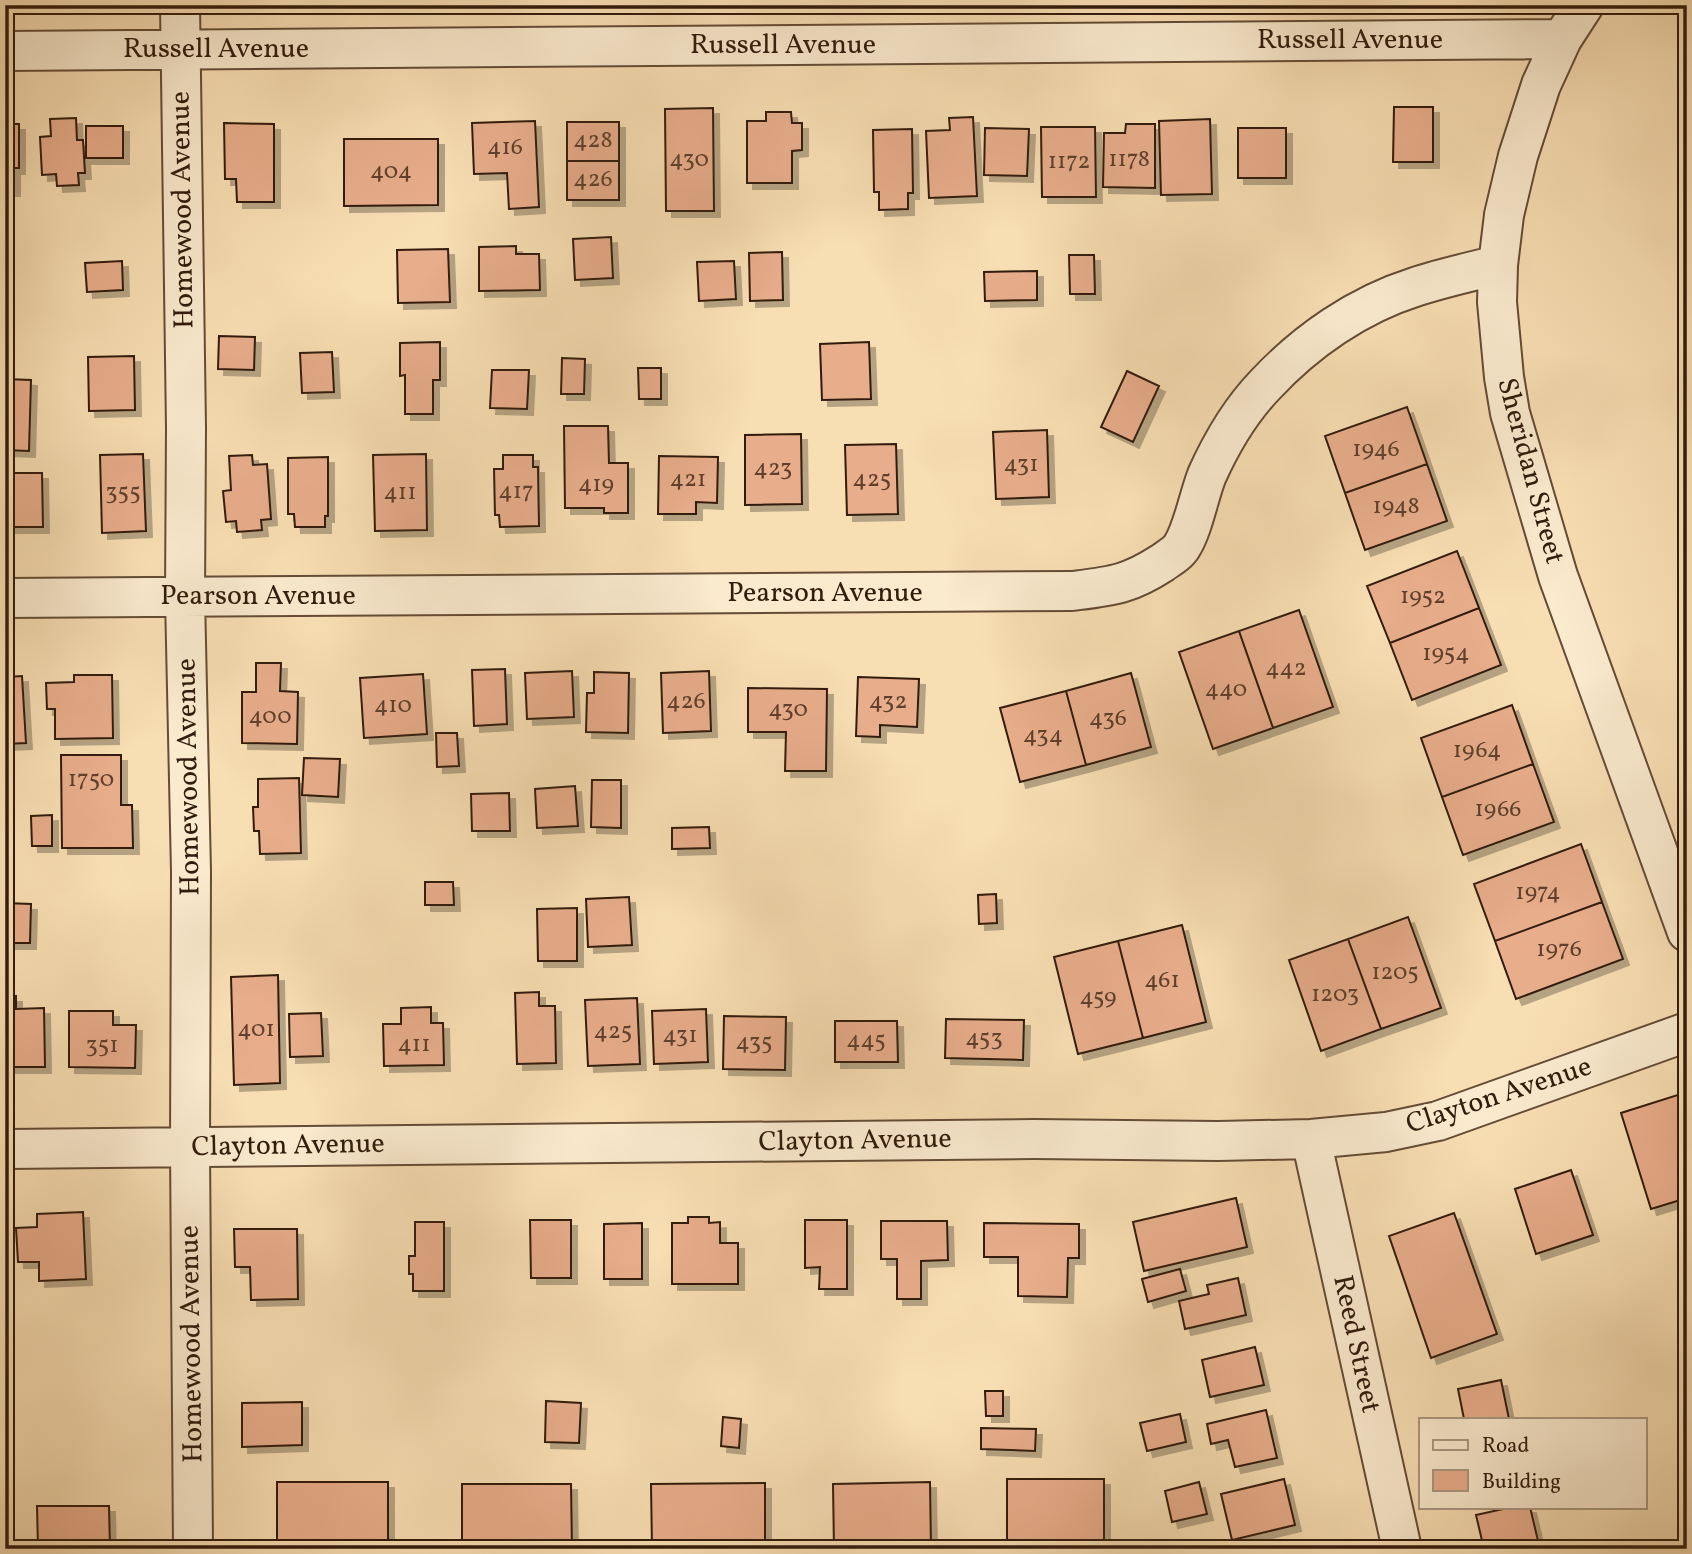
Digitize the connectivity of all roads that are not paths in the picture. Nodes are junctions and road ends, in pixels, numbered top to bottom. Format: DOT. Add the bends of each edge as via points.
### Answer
graph roads {
  1 [pos="180,5"];
  2 [pos="1584,5"];
  3 [pos="1562,39"];
  4 [pos="180,50"];
  5 [pos="5,51"];
  6 [pos="1498,265"];
  7 [pos="185,597"];
  8 [pos="5,598"];
  9 [pos="1687,932"];
  10 [pos="1687,1032"];
  11 [pos="1311,1139"];
  12 [pos="190,1147"];
  13 [pos="5,1149"];
  14 [pos="193,1549"];
  15 [pos="1402,1549"];
  1 -- 4 [label="street, Homewood Avenue"];
  2 -- 3 [label="street, Sheridan Street"];
  3 -- 4 [label="street, Russell Avenue"];
  3 -- 6 [label="street, Sheridan Street" via="1518,156"];
  4 -- 5 [label="street, Russell Avenue"];
  4 -- 7 [label="street, Homewood Avenue"];
  6 -- 7 [label="street, Pearson Avenue" via="1412,288 1366,308 1296,354 1262,387 1230,432 1208,474 1183,545 1140,578 1115,586 1072,591"];
  6 -- 9 [label="street, Sheridan Street" via="1497,302 1510,413 1558,576"];
  7 -- 8 [label="street, Pearson Avenue"];
  7 -- 12 [label="street, Homewood Avenue"];
  10 -- 11 [label="street, Clayton Avenue" via="1438,1121"];
  11 -- 12 [label="street, Clayton Avenue"];
  11 -- 15 [label="street, Reed Street"];
  12 -- 13 [label="street, Clayton Avenue"];
  12 -- 14 [label="street, Homewood Avenue"];
}
